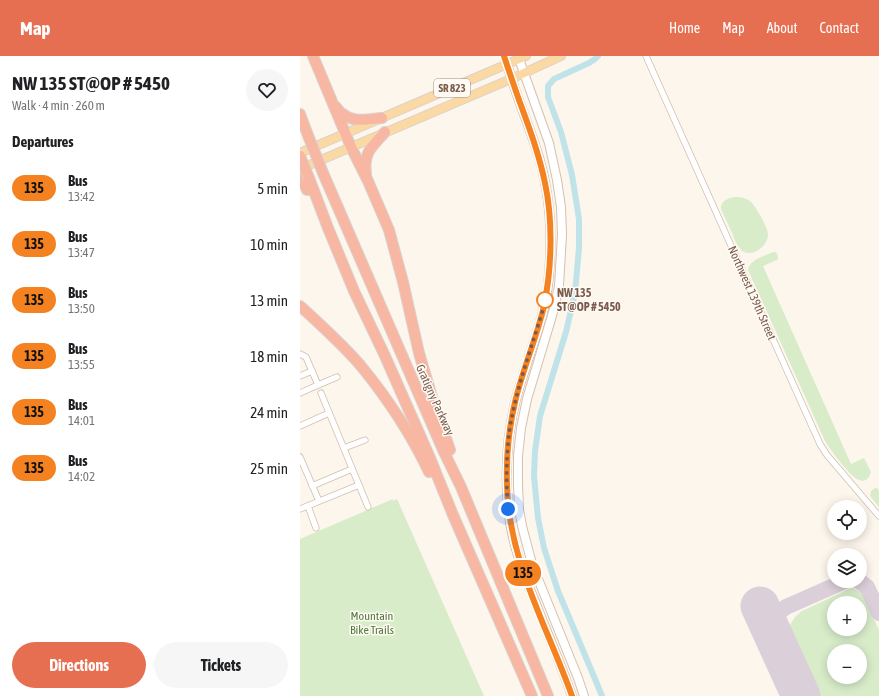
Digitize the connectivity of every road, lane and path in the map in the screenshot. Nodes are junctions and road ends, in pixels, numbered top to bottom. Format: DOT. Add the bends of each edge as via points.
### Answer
graph roads {
  1 [pos="313,56"];
  2 [pos="504,56"];
  3 [pos="561,56"];
  4 [pos="646,56"];
  5 [pos="521,57"];
  6 [pos="507,64"];
  7 [pos="524,72"];
  8 [pos="511,78"];
  9 [pos="333,104"];
  10 [pos="300,114"];
  11 [pos="382,118"];
  12 [pos="385,132"];
  13 [pos="345,133"];
  14 [pos="351,147"];
  15 [pos="300,153"];
  16 [pos="300,156"];
  17 [pos="300,169"];
  18 [pos="304,178"];
  19 [pos="368,181"];
  20 [pos="300,306"];
  21 [pos="300,354"];
  22 [pos="312,371"];
  23 [pos="300,376"];
  24 [pos="337,377"];
  25 [pos="318,385"];
  26 [pos="300,393"];
  27 [pos="321,394"];
  28 [pos="329,413"];
  29 [pos="300,426"];
  30 [pos="365,440"];
  31 [pos="344,448"];
  32 [pos="300,457"];
  33 [pos="352,469"];
  34 [pos="359,485"];
  35 [pos="312,486"];
  36 [pos="461,487"];
  37 [pos="318,501"];
  38 [pos="308,506"];
  39 [pos="368,506"];
  40 [pos="300,509"];
  41 [pos="453,515"];
  42 [pos="879,516"];
  43 [pos="316,528"];
  44 [pos="532,696"];
  45 [pos="548,696"];
  46 [pos="572,696"];
  47 [pos="584,696"];
  1 -- 9 [label="highway"];
  2 -- 6 [label="street"];
  3 -- 7 [label="main road, SR 823"];
  4 -- 42 [label="street, Northwest 139th Street" via="823,450"];
  5 -- 6 [label="main road, SR 823"];
  5 -- 7 [label="main road"];
  6 -- 8 [label="main road"];
  6 -- 11 [label="main road, SR 823"];
  7 -- 8 [label="main road, SR 823"];
  7 -- 47 [label="main road" via="549,143 558,180 562,235 559,286 521,428 518,456 520,509 532,564"];
  8 -- 12 [label="main road, SR 823"];
  8 -- 46 [label="main road" via="537,150 550,215 551,241 544,306 516,399 510,428 507,456 508,509 523,573"];
  9 -- 11 [label="highway" via="353,120"];
  9 -- 13 [label="highway"];
  10 -- 36 [label="highway, Gratigny Parkway, bridge" via="414,384"];
  11 -- 13 [label="main road, SR 823"];
  12 -- 14 [label="main road, SR 823"];
  12 -- 19 [label="highway" via="367,155 365,166"];
  13 -- 14 [label="highway"];
  13 -- 15 [label="main road, SR 823"];
  14 -- 17 [label="main road, SR 823"];
  14 -- 19 [label="highway"];
  16 -- 18 [label="highway, bridge"];
  18 -- 41 [label="highway" via="385,356"];
  19 -- 36 [label="highway" via="389,230 419,353"];
  20 -- 41 [label="highway" via="327,330 360,366 387,401 421,455 435,486"];
  21 -- 22 [label="street" via="306,357"];
  22 -- 23 [label="street"];
  22 -- 25 [label="street"];
  24 -- 25 [label="street"];
  25 -- 26 [label="street"];
  27 -- 28 [label="street"];
  28 -- 29 [label="street"];
  28 -- 31 [label="street"];
  30 -- 31 [label="street"];
  31 -- 33 [label="street"];
  32 -- 35 [label="street"];
  33 -- 34 [label="street"];
  33 -- 35 [label="street"];
  34 -- 37 [label="street"];
  34 -- 39 [label="street"];
  35 -- 37 [label="street"];
  36 -- 45 [label="highway, Gratigny Parkway"];
  37 -- 38 [label="street"];
  38 -- 40 [label="street"];
  38 -- 43 [label="street"];
  41 -- 44 [label="highway"];
}
